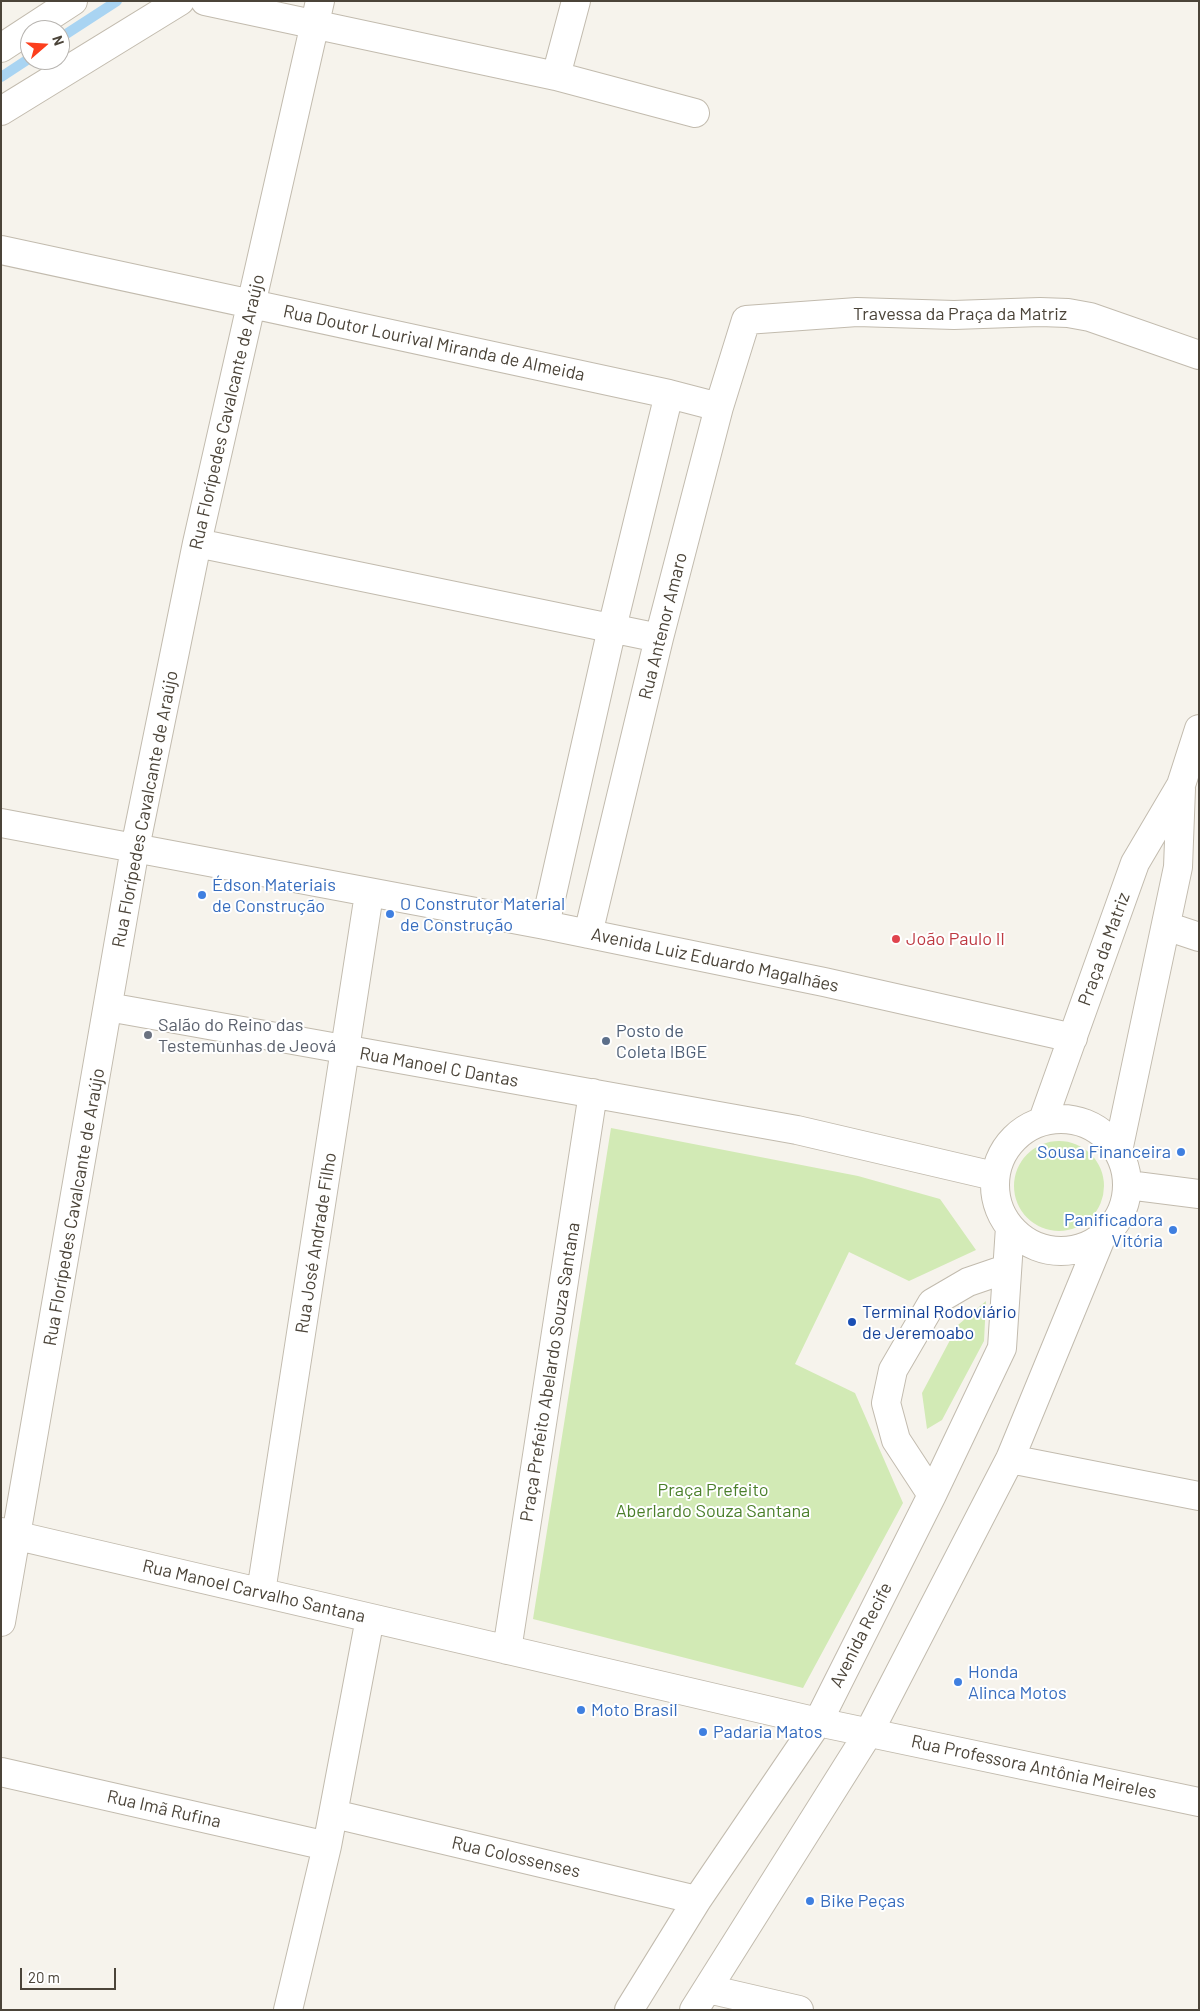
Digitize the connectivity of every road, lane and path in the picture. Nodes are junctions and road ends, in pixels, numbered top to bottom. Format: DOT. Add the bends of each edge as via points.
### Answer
graph roads {
  1 [pos="74,1"];
  2 [pos="180,1"];
  3 [pos="205,1"];
  4 [pos="576,1"];
  5 [pos="317,13"];
  6 [pos="1,48"];
  7 [pos="556,76"];
  8 [pos="1,111"];
  9 [pos="695,113"];
  10 [pos="1,250"];
  11 [pos="251,304"];
  12 [pos="746,320"];
  13 [pos="1199,354"];
  14 [pos="669,394"];
  15 [pos="719,407"];
  16 [pos="197,543"];
  17 [pos="612,628"];
  18 [pos="659,638"];
  19 [pos="1199,729"];
  20 [pos="1189,774"];
  21 [pos="1,823"];
  22 [pos="135,848"];
  23 [pos="369,894"];
  24 [pos="546,925"];
  25 [pos="1166,926"];
  26 [pos="588,934"];
  27 [pos="1199,937"];
  28 [pos="108,1007"];
  29 [pos="1073,1038"];
  30 [pos="346,1051"];
  31 [pos="592,1093"];
  32 [pos="1043,1120"];
  33 [pos="1118,1151"];
  34 [pos="994,1176"];
  35 [pos="1128,1186"];
  36 [pos="1199,1194"];
  37 [pos="1010,1227"];
  38 [pos="1101,1238"];
  39 [pos="1006,1269"];
  40 [pos="1010,1459"];
  41 [pos="932,1495"];
  42 [pos="1199,1496"];
  43 [pos="9,1534"];
  44 [pos="261,1592"];
  45 [pos="370,1618"];
  46 [pos="1,1622"];
  47 [pos="507,1650"];
  48 [pos="818,1722"];
  49 [pos="870,1732"];
  50 [pos="1,1772"];
  51 [pos="1199,1802"];
  52 [pos="334,1814"];
  53 [pos="328,1846"];
  54 [pos="697,1900"];
  55 [pos="701,2000"];
  56 [pos="288,2010"];
  57 [pos="629,2010"];
  58 [pos="799,2010"];
  1 -- 6 [label="street"];
  2 -- 8 [label="street"];
  3 -- 5 [label="street"];
  4 -- 7 [label="street"];
  5 -- 7 [label="street"];
  5 -- 11 [label="street, Rua Florípedes Cavalcante de Araújo"];
  7 -- 9 [label="street"];
  10 -- 11 [label="street, Rua Doutor Lourival Miranda de Almeida"];
  11 -- 14 [label="street, Rua Doutor Lourival Miranda de Almeida"];
  11 -- 16 [label="street, Rua Florípedes Cavalcante de Araújo"];
  12 -- 13 [label="street, Travessa da Praça da Matriz" via="857,312 1068,313 1090,317"];
  12 -- 15 [label="street, Rua Antenor Amaro"];
  14 -- 15 [label="street, Rua Doutor Lourival Miranda de Almeida"];
  14 -- 17 [label="street"];
  15 -- 18 [label="street, Rua Antenor Amaro"];
  16 -- 17 [label="street"];
  16 -- 22 [label="street, Rua Florípedes Cavalcante de Araújo"];
  17 -- 18 [label="street"];
  17 -- 24 [label="street"];
  18 -- 26 [label="street, Rua Antenor Amaro"];
  19 -- 20 [label="street, Praça da Matriz"];
  20 -- 25 [label="street, Praça da Matriz" via="1178,867"];
  20 -- 29 [label="street, Praça da Matriz" via="1135,863"];
  21 -- 22 [label="street, Avenida Luiz Eduardo Magalhães"];
  22 -- 23 [label="street, Avenida Luiz Eduardo Magalhães"];
  22 -- 28 [label="street, Rua Florípedes Cavalcante de Araújo"];
  23 -- 24 [label="street, Avenida Luiz Eduardo Magalhães"];
  23 -- 30 [label="street, Rua José Andrade Filho"];
  24 -- 26 [label="street, Avenida Luiz Eduardo Magalhães"];
  25 -- 27 [label="street"];
  25 -- 33 [label="street, Praça da Matriz"];
  26 -- 29 [label="street, Avenida Luiz Eduardo Magalhães" via="824,982"];
  28 -- 30 [label="street, Rua Manoel C Dantas"];
  28 -- 43 [label="street, Rua Florípedes Cavalcante de Araújo"];
  29 -- 32 [label="street, Praça da Matriz"];
  30 -- 31 [label="street, Rua Manoel C Dantas"];
  30 -- 44 [label="street, Rua José Andrade Filho"];
  31 -- 34 [label="street" via="797,1130"];
  31 -- 47 [label="street, Praça Prefeito Abelardo Souza Santana"];
  32 -- 33 [label="street" via="1082,1121 1103,1133"];
  32 -- 34 [label="street" via="1022,1130 1006,1146"];
  33 -- 35 [label="street"];
  34 -- 37 [label="street" via="996,1199"];
  35 -- 36 [label="street"];
  35 -- 38 [label="street" via="1117,1220"];
  37 -- 38 [label="street" via="1028,1242 1044,1249 1068,1251"];
  37 -- 39 [label="street, Avenida Recife"];
  38 -- 40 [label="street"];
  39 -- 41 [label="street, Avenida Recife" via="1002,1348"];
  39 -- 41 [label="street" via="968,1282 932,1303 893,1370 886,1404 896,1440"];
  40 -- 42 [label="street"];
  40 -- 49 [label="street"];
  41 -- 48 [label="street, Avenida Recife"];
  43 -- 44 [label="street, Rua Manoel Carvalho Santana"];
  43 -- 46 [label="street, Rua Florípedes Cavalcante de Araújo"];
  44 -- 45 [label="street, Rua Manoel Carvalho Santana"];
  45 -- 47 [label="street, Rua Manoel Carvalho Santana"];
  45 -- 52 [label="street"];
  47 -- 48 [label="street"];
  48 -- 49 [label="street, Rua Professora Antônia Meireles"];
  48 -- 54 [label="street, Avenida Recife"];
  49 -- 51 [label="street, Rua Professora Antônia Meireles"];
  49 -- 55 [label="street"];
  50 -- 53 [label="street, Rua Imã Rufina"];
  52 -- 53 [label="street"];
  52 -- 54 [label="street, Rua Colossenses"];
  53 -- 56 [label="street"];
  54 -- 57 [label="street, Avenida Recife"];
  55 -- 58 [label="street"];
}
